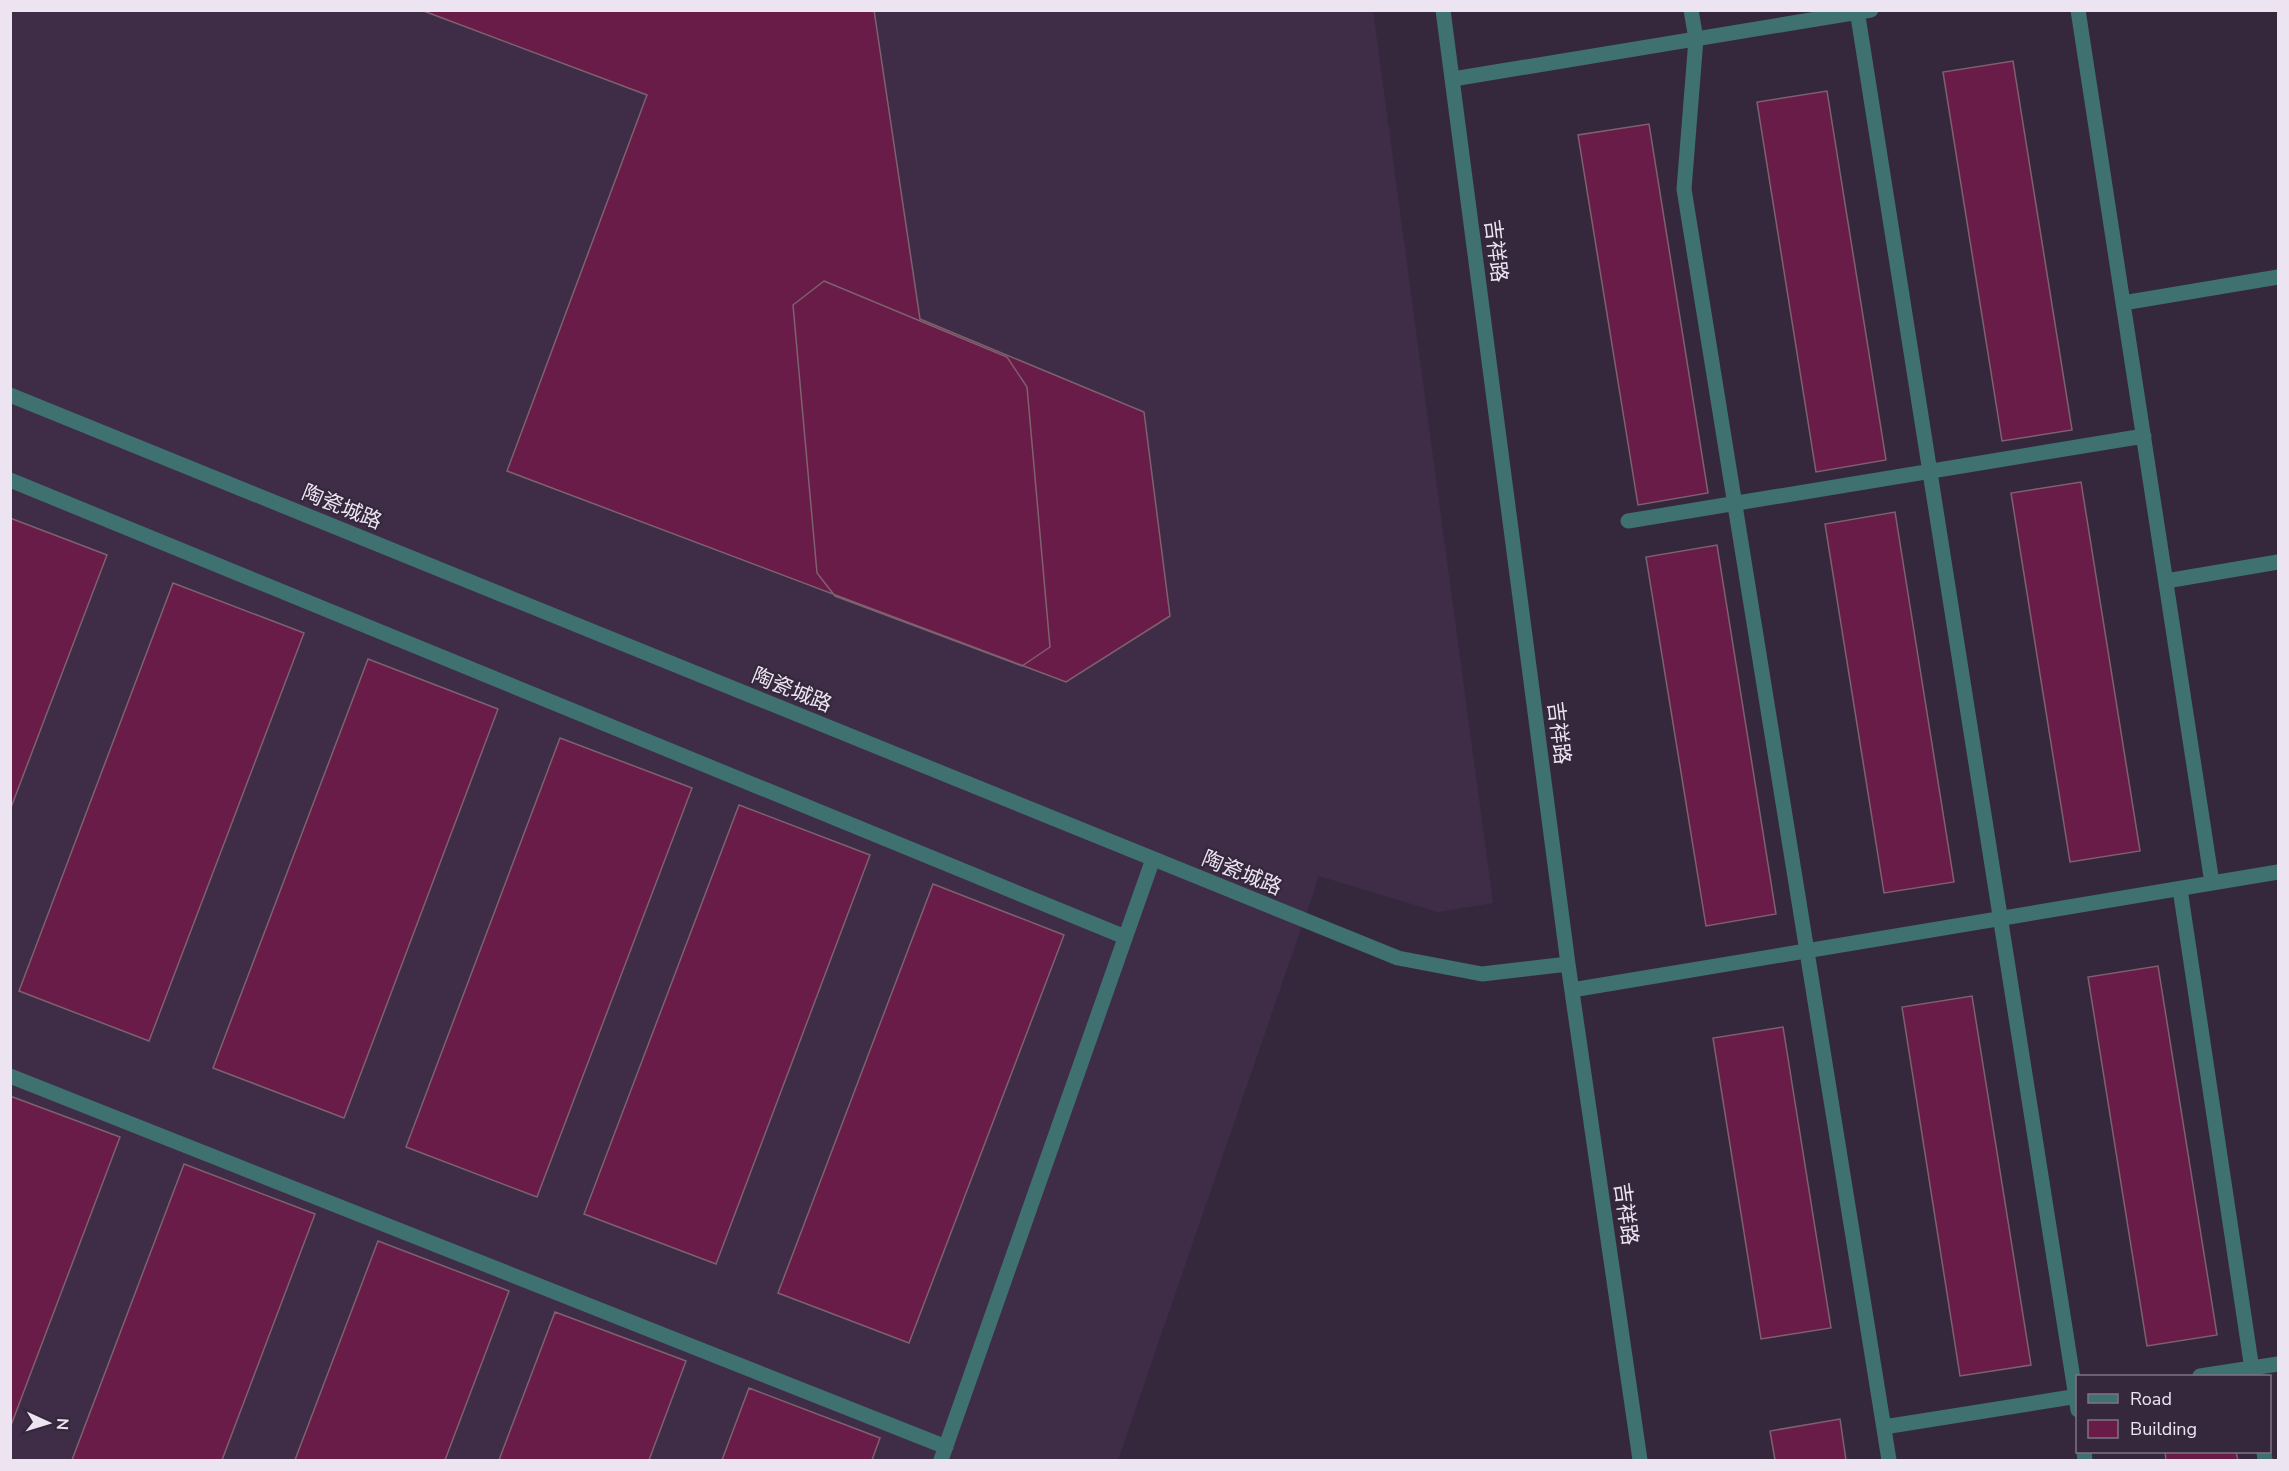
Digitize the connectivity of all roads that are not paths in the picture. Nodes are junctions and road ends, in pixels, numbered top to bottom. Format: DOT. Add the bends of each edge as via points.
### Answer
graph roads {
  1 [pos="1443,10"];
  2 [pos="1691,10"];
  3 [pos="2078,10"];
  4 [pos="1862,11"];
  5 [pos="1696,39"];
  6 [pos="1453,79"];
  7 [pos="2278,277"];
  8 [pos="2123,303"];
  9 [pos="10,395"];
  10 [pos="2144,436"];
  11 [pos="1930,471"];
  12 [pos="10,480"];
  13 [pos="1735,503"];
  14 [pos="1628,521"];
  15 [pos="2278,562"];
  16 [pos="2166,581"];
  17 [pos="1153,859"];
  18 [pos="2278,872"];
  19 [pos="2212,883"];
  20 [pos="2180,889"];
  21 [pos="2001,918"];
  22 [pos="1125,937"];
  23 [pos="1807,950"];
  24 [pos="1568,964"];
  25 [pos="1572,990"];
  26 [pos="10,1076"];
  27 [pos="2278,1364"];
  28 [pos="2252,1372"];
  29 [pos="2221,1375"];
  30 [pos="2076,1395"];
  31 [pos="2076,1401"];
  32 [pos="1884,1427"];
  33 [pos="944,1454"];
  34 [pos="1640,1461"];
  35 [pos="1889,1461"];
  1 -- 6 [label="street, 吉祥路"];
  2 -- 5 [label="street"];
  3 -- 8 [label="street"];
  4 -- 5 [label="street"];
  4 -- 11 [label="street"];
  5 -- 6 [label="street"];
  5 -- 13 [label="street" via="1684,189"];
  6 -- 24 [label="street, 吉祥路"];
  7 -- 8 [label="street"];
  8 -- 10 [label="street"];
  9 -- 17 [label="street, 陶瓷城路"];
  10 -- 11 [label="street"];
  10 -- 16 [label="street"];
  11 -- 13 [label="street"];
  11 -- 21 [label="street"];
  12 -- 22 [label="street"];
  13 -- 14 [label="street"];
  13 -- 23 [label="street"];
  15 -- 16 [label="street"];
  16 -- 19 [label="street"];
  17 -- 22 [label="street"];
  17 -- 24 [label="street, 陶瓷城路" via="1398,958 1482,974"];
  18 -- 19 [label="street"];
  19 -- 20 [label="street"];
  20 -- 21 [label="street"];
  20 -- 28 [label="street"];
  21 -- 23 [label="street"];
  21 -- 30 [label="street"];
  22 -- 33 [label="street"];
  23 -- 25 [label="street"];
  23 -- 32 [label="street"];
  24 -- 25 [label="street, 吉祥路"];
  25 -- 34 [label="street, 吉祥路"];
  26 -- 33 [label="street"];
  27 -- 28 [label="street"];
  28 -- 29 [label="street"];
  31 -- 32 [label="street"];
  32 -- 35 [label="street"];
}
